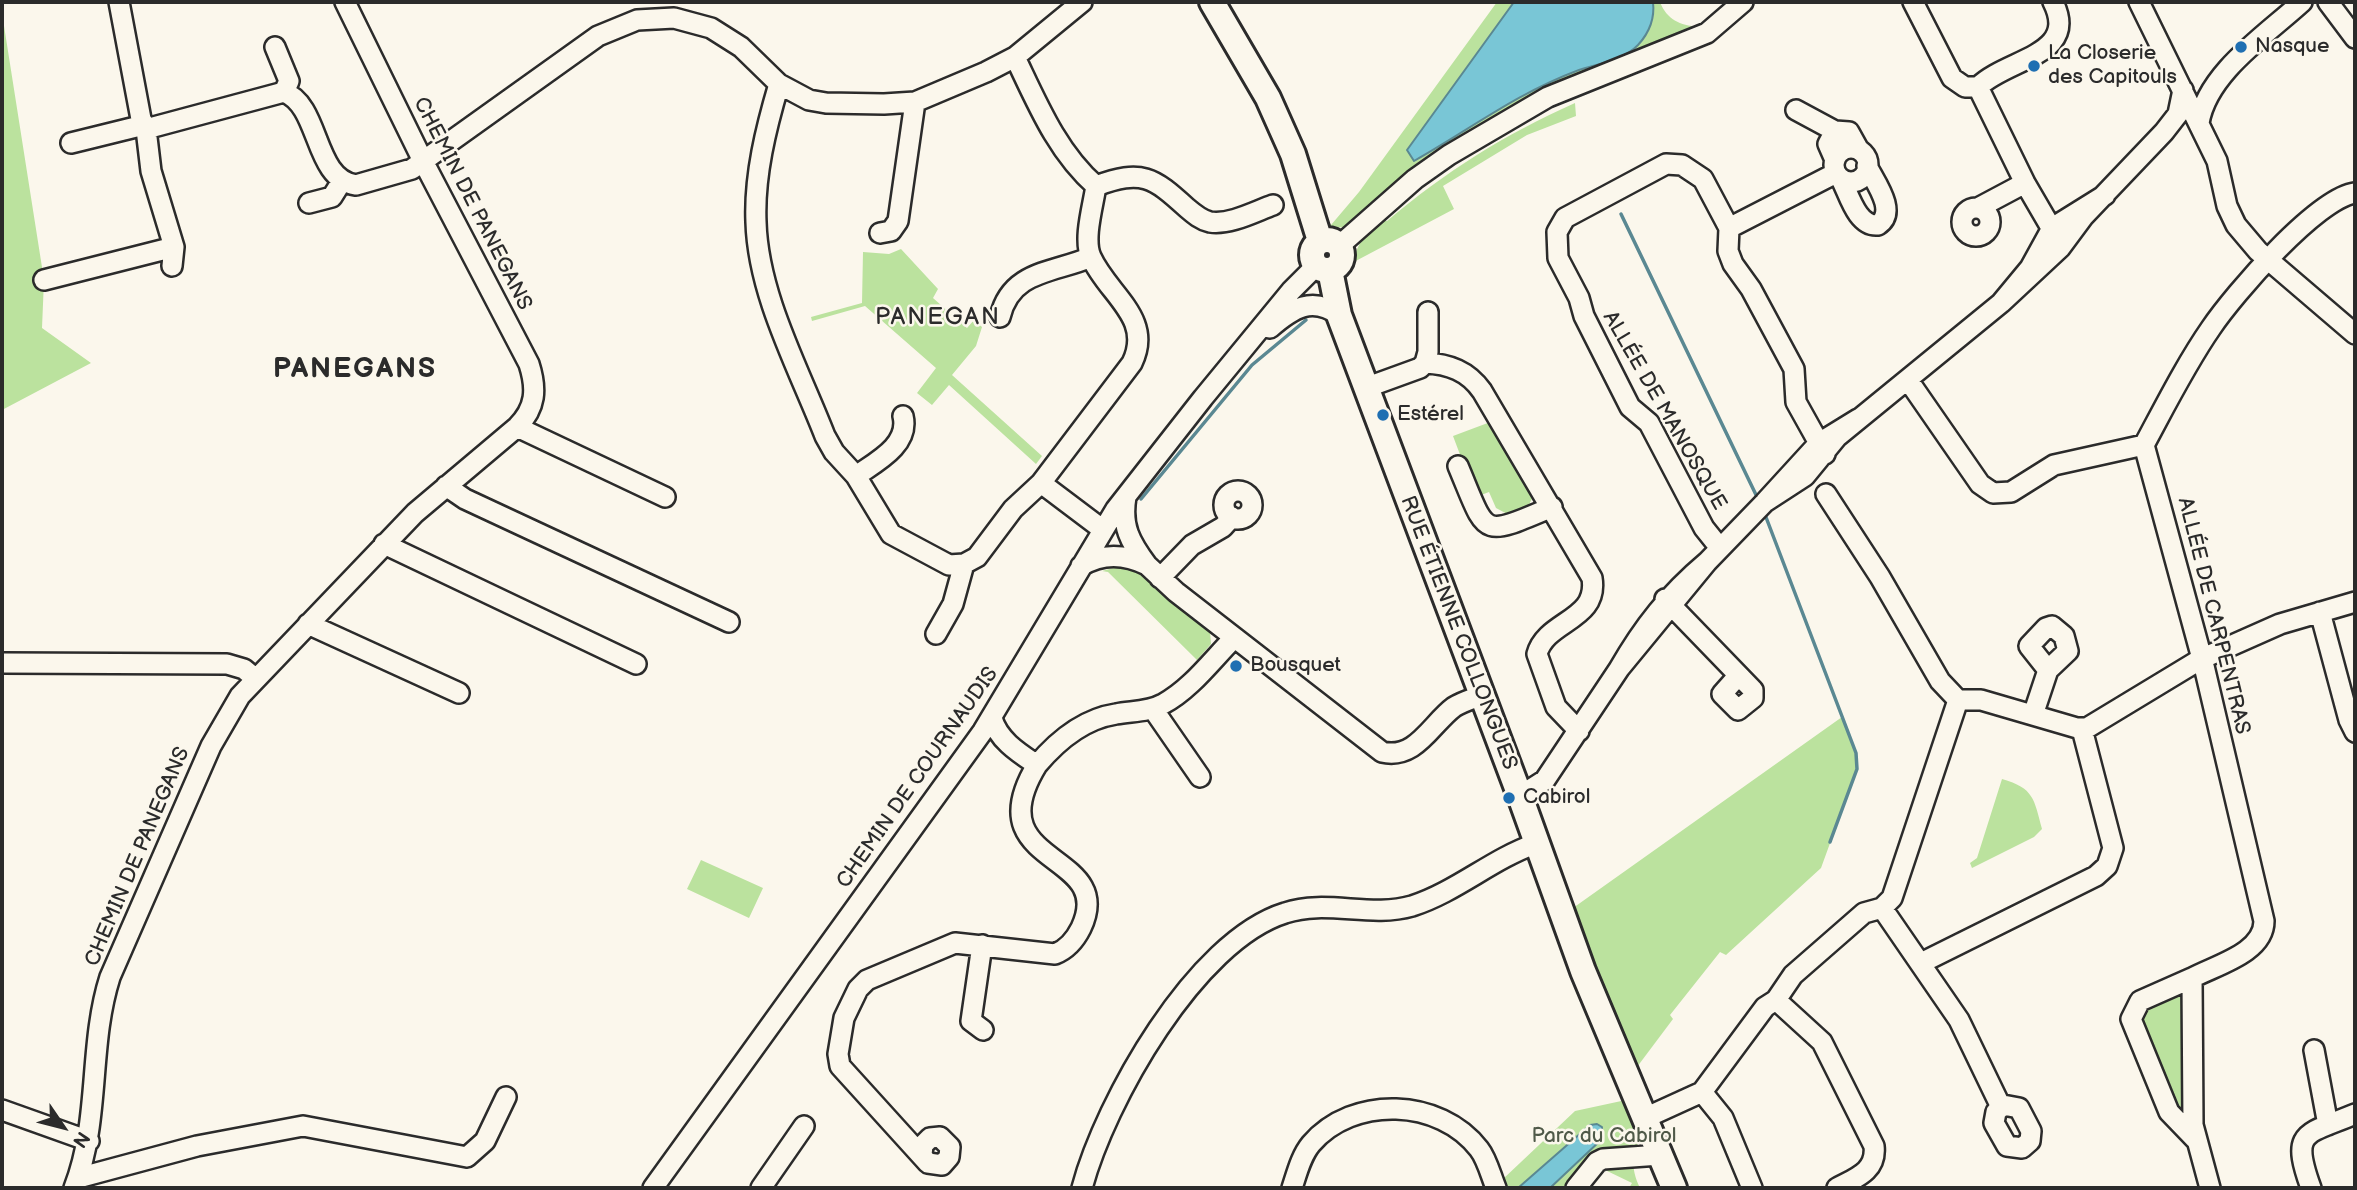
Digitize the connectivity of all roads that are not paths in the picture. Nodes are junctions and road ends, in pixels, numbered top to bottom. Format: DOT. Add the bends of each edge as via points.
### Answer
graph roads {
  1 [pos="119,2"];
  2 [pos="345,2"];
  3 [pos="1082,2"];
  4 [pos="1212,2"];
  5 [pos="1743,2"];
  6 [pos="1913,2"];
  7 [pos="2053,2"];
  8 [pos="2140,2"];
  9 [pos="2302,2"];
  10 [pos="2328,2"];
  11 [pos="2355,38"];
  12 [pos="275,47"];
  13 [pos="1015,57"];
  14 [pos="779,84"];
  15 [pos="2215,84"];
  16 [pos="1978,87"];
  17 [pos="285,92"];
  18 [pos="2185,93"];
  19 [pos="915,102"];
  20 [pos="1796,110"];
  21 [pos="2199,123"];
  22 [pos="145,127"];
  23 [pos="1835,131"];
  24 [pos="2164,132"];
  25 [pos="71,143"];
  26 [pos="1863,158"];
  27 [pos="422,161"];
  28 [pos="1837,170"];
  29 [pos="342,181"];
  30 [pos="2025,183"];
  31 [pos="1096,186"];
  32 [pos="2355,193"];
  33 [pos="2105,195"];
  34 [pos="309,203"];
  35 [pos="1273,205"];
  36 [pos="1978,208"];
  37 [pos="1729,228"];
  38 [pos="880,233"];
  39 [pos="1329,243"];
  40 [pos="2050,246"];
  41 [pos="1091,257"];
  42 [pos="2269,261"];
  43 [pos="1323,268"];
  44 [pos="44,280"];
  45 [pos="1427,312"];
  46 [pos="1339,316"];
  47 [pos="1000,317"];
  48 [pos="2355,334"];
  49 [pos="1238,356"];
  50 [pos="1425,363"];
  51 [pos="1908,380"];
  52 [pos="1365,388"];
  53 [pos="903,416"];
  54 [pos="517,427"];
  55 [pos="2144,445"];
  56 [pos="1811,463"];
  57 [pos="1458,466"];
  58 [pos="856,476"];
  59 [pos="1041,483"];
  60 [pos="446,486"];
  61 [pos="1126,496"];
  62 [pos="665,498"];
  63 [pos="1552,507"];
  64 [pos="1231,517"];
  65 [pos="1104,526"];
  66 [pos="1128,539"];
  67 [pos="384,544"];
  68 [pos="1713,555"];
  69 [pos="1119,557"];
  70 [pos="964,564"];
  71 [pos="1081,566"];
  72 [pos="1153,572"];
  73 [pos="1669,603"];
  74 [pos="2355,603"];
  75 [pos="2320,612"];
  76 [pos="729,622"];
  77 [pos="308,624"];
  78 [pos="936,634"];
  79 [pos="1234,638"];
  80 [pos="2201,659"];
  81 [pos="2,663"];
  82 [pos="636,664"];
  83 [pos="2048,670"];
  84 [pos="1738,676"];
  85 [pos="256,679"];
  86 [pos="459,693"];
  87 [pos="1480,696"];
  88 [pos="1958,700"];
  89 [pos="1153,709"];
  90 [pos="2033,715"];
  91 [pos="988,724"];
  92 [pos="2082,729"];
  93 [pos="1579,731"];
  94 [pos="2355,732"];
  95 [pos="1037,765"];
  96 [pos="1200,777"];
  97 [pos="1520,796"];
  98 [pos="1535,844"];
  99 [pos="1882,908"];
  100 [pos="982,945"];
  101 [pos="1922,963"];
  102 [pos="2192,978"];
  103 [pos="1776,1000"];
  104 [pos="983,1030"];
  105 [pos="2314,1050"];
  106 [pos="1702,1091"];
  107 [pos="506,1097"];
  108 [pos="2001,1107"];
  109 [pos="2,1110"];
  110 [pos="2355,1114"];
  111 [pos="1645,1118"];
  112 [pos="2328,1125"];
  113 [pos="804,1126"];
  114 [pos="2195,1139"];
  115 [pos="89,1141"];
  116 [pos="922,1155"];
  117 [pos="1660,1155"];
  118 [pos="76,1183"];
  119 [pos="653,1188"];
  120 [pos="761,1188"];
  121 [pos="1082,1188"];
  122 [pos="1292,1188"];
  123 [pos="1496,1188"];
  124 [pos="1576,1188"];
  125 [pos="1674,1188"];
  126 [pos="1752,1188"];
  127 [pos="1837,1188"];
  128 [pos="2210,1188"];
  129 [pos="2311,1188"];
  1 -- 22 [label="street"];
  2 -- 27 [label="street, CHEMIN DE PANEGANS"];
  3 -- 13 [label="street"];
  4 -- 39 [label="main road" via="1268,98"];
  5 -- 39 [label="street" via="1707,33 1548,97 1449,155"];
  6 -- 16 [label="street" via="1952,78 1965,87"];
  7 -- 16 [label="street" via="2061,24 2057,38"];
  8 -- 18 [label="street"];
  9 -- 15 [label="street"];
  10 -- 11 [label="street"];
  12 -- 17 [label="street" via="289,80"];
  13 -- 19 [label="street"];
  13 -- 31 [label="street" via="1042,115 1075,168"];
  14 -- 19 [label="street" via="826,103"];
  14 -- 27 [label="street" via="741,47 711,28 674,18 637,20 598,36"];
  14 -- 58 [label="street" via="758,178 756,223 762,266 825,436"];
  15 -- 18 [label="street"];
  15 -- 21 [label="street"];
  16 -- 30 [label="street"];
  17 -- 22 [label="street"];
  17 -- 29 [label="street" via="297,101"];
  18 -- 21 [label="street"];
  18 -- 24 [label="street" via="2178,114"];
  19 -- 38 [label="street" via="898,221 891,231"];
  20 -- 23 [label="street"];
  21 -- 24 [label="street"];
  21 -- 42 [label="street" via="2217,161 2236,225"];
  22 -- 25 [label="street"];
  22 -- 44 [label="street" via="173,256"];
  23 -- 26 [label="street" via="1849,132"];
  23 -- 28 [label="street" via="1828,144"];
  24 -- 33 [label="street"];
  26 -- 28 [label="street" via="1843,150"];
  26 -- 28 [label="street" via="1864,175 1855,181"];
  26 -- 28 [label="street" via="1887,210 1878,225 1864,223"];
  27 -- 29 [label="street" via="406,172 360,185"];
  27 -- 54 [label="street, CHEMIN DE PANEGANS" via="529,364 534,400"];
  28 -- 37 [label="street"];
  29 -- 34 [label="street" via="332,197"];
  30 -- 36 [label="street"];
  30 -- 40 [label="street"];
  31 -- 35 [label="street" via="1134,176 1151,178 1199,217 1213,222"];
  31 -- 41 [label="street"];
  32 -- 42 [label="street" via="2328,204"];
  33 -- 40 [label="street"];
  33 -- 40 [label="street"];
  37 -- 56 [label="street, ALLÉE DE MANOSQUE" via="1732,264 1751,289 1794,369 1796,402"];
  37 -- 68 [label="street, ALLÉE DE MANOSQUE" via="1700,175 1672,163 1567,217 1557,232 1558,258 1613,373 1630,407 1649,423 1704,528"];
  39 -- 43 [label="main road" via="1341,260"];
  40 -- 51 [label="street" via="2001,303"];
  41 -- 47 [label="street" via="1020,282 1010,291"];
  41 -- 59 [label="street" via="1133,319 1139,349"];
  42 -- 48 [label="street"];
  42 -- 55 [label="street" via="2210,330"];
  43 -- 46 [label="main road, RUE ÉTIENNE COLLONGUES"];
  43 -- 49 [label="street, CHEMIN DE COURNAUDIS" via="1291,290"];
  45 -- 50 [label="street"];
  46 -- 49 [label="street, CHEMIN DE COURNAUDIS" via="1319,304 1303,306"];
  46 -- 52 [label="main road, RUE ÉTIENNE COLLONGUES"];
  49 -- 61 [label="street, CHEMIN DE COURNAUDIS"];
  50 -- 52 [label="street"];
  50 -- 63 [label="street" via="1450,366 1473,379"];
  51 -- 55 [label="street" via="1980,484 1993,493 2011,492 2054,465"];
  51 -- 56 [label="street"];
  52 -- 87 [label="main road, RUE ÉTIENNE COLLONGUES"];
  53 -- 58 [label="street" via="902,435 894,447"];
  54 -- 60 [label="street, CHEMIN DE PANEGANS"];
  54 -- 62 [label="street"];
  55 -- 80 [label="street, ALLÉE DE CARPENTRAS"];
  56 -- 68 [label="street"];
  56 -- 88 [label="street" via="1811,484 1826,495 1940,681"];
  57 -- 63 [label="street" via="1488,526 1502,528"];
  58 -- 70 [label="street" via="891,534 949,565"];
  59 -- 65 [label="street"];
  59 -- 70 [label="street" via="1013,509 977,557"];
  60 -- 67 [label="street, CHEMIN DE PANEGANS"];
  60 -- 76 [label="street"];
  61 -- 65 [label="street, CHEMIN DE COURNAUDIS"];
  61 -- 66 [label="street"];
  63 -- 93 [label="street" via="1590,571 1593,592 1584,610 1541,644 1538,662 1556,707"];
  64 -- 72 [label="street" via="1223,527"];
  65 -- 66 [label="street"];
  65 -- 71 [label="street, CHEMIN DE COURNAUDIS"];
  66 -- 69 [label="street"];
  66 -- 72 [label="street"];
  67 -- 77 [label="street, CHEMIN DE PANEGANS"];
  67 -- 82 [label="street"];
  68 -- 73 [label="street"];
  69 -- 71 [label="street" via="1093,558"];
  69 -- 72 [label="street"];
  70 -- 78 [label="street" via="953,604"];
  71 -- 91 [label="street, CHEMIN DE COURNAUDIS"];
  72 -- 79 [label="street"];
  73 -- 84 [label="street"];
  73 -- 93 [label="street"];
  74 -- 75 [label="street"];
  75 -- 80 [label="street" via="2280,624"];
  75 -- 94 [label="street"];
  77 -- 85 [label="street, CHEMIN DE PANEGANS"];
  77 -- 86 [label="street"];
  79 -- 87 [label="street" via="1387,753 1412,748 1453,708"];
  79 -- 89 [label="street" via="1181,692"];
  80 -- 92 [label="street"];
  80 -- 102 [label="street, ALLÉE DE CARPENTRAS" via="2264,926 2255,945"];
  81 -- 85 [label="street" via="227,663"];
  83 -- 90 [label="street"];
  85 -- 115 [label="street, CHEMIN DE PANEGANS" via="230,711 211,746 110,977"];
  87 -- 97 [label="main road, RUE ÉTIENNE COLLONGUES"];
  88 -- 90 [label="street" via="1981,700"];
  88 -- 99 [label="street" via="1895,890"];
  89 -- 95 [label="street" via="1107,715 1087,723 1055,745"];
  89 -- 96 [label="street"];
  90 -- 92 [label="street"];
  91 -- 95 [label="street"];
  91 -- 119 [label="street, CHEMIN DE COURNAUDIS"];
  92 -- 101 [label="street" via="2113,848 2107,866 2096,876"];
  93 -- 97 [label="street" via="1545,780"];
  95 -- 100 [label="street" via="1022,796 1023,827 1031,842 1083,885 1085,919 1069,945 1055,954"];
  97 -- 98 [label="main road, RUE ÉTIENNE COLLONGUES"];
  98 -- 111 [label="main road, RUE ÉTIENNE COLLONGUES"];
  98 -- 121 [label="street" via="1413,905 1364,910 1306,908 1268,919 1242,934 1180,1001 1127,1078"];
  99 -- 101 [label="street"];
  99 -- 103 [label="street" via="1864,914 1802,967"];
  100 -- 104 [label="street" via="971,1021"];
  100 -- 116 [label="street" via="946,945 867,980 844,1018 840,1066"];
  101 -- 108 [label="street" via="1959,1020"];
  102 -- 114 [label="street, ALLÉE DE CARPENTRAS"];
  102 -- 114 [label="street, ALLÉE DE CARPENTRAS" via="2140,1001 2131,1019 2169,1112"];
  103 -- 106 [label="street" via="1765,1007"];
  103 -- 127 [label="street" via="1822,1042 1874,1146 1870,1167"];
  105 -- 112 [label="street"];
  106 -- 111 [label="street"];
  106 -- 126 [label="street" via="1723,1118"];
  107 -- 118 [label="street, CHEMIN DE PANEGANS" via="485,1141 467,1157 303,1126 197,1146"];
  109 -- 115 [label="street"];
  110 -- 112 [label="street"];
  111 -- 117 [label="main road, RUE ÉTIENNE COLLONGUES"];
  112 -- 129 [label="street" via="2310,1134 2300,1147"];
  113 -- 120 [label="street"];
  114 -- 128 [label="street, ALLÉE DE CARPENTRAS"];
  115 -- 118 [label="street, CHEMIN DE PANEGANS"];
  117 -- 124 [label="street" via="1603,1159"];
  117 -- 125 [label="main road, RUE ÉTIENNE COLLONGUES"];
  122 -- 123 [label="street" via="1304,1155 1318,1137 1359,1114 1387,1109 1425,1113 1449,1122 1480,1149"];
}
